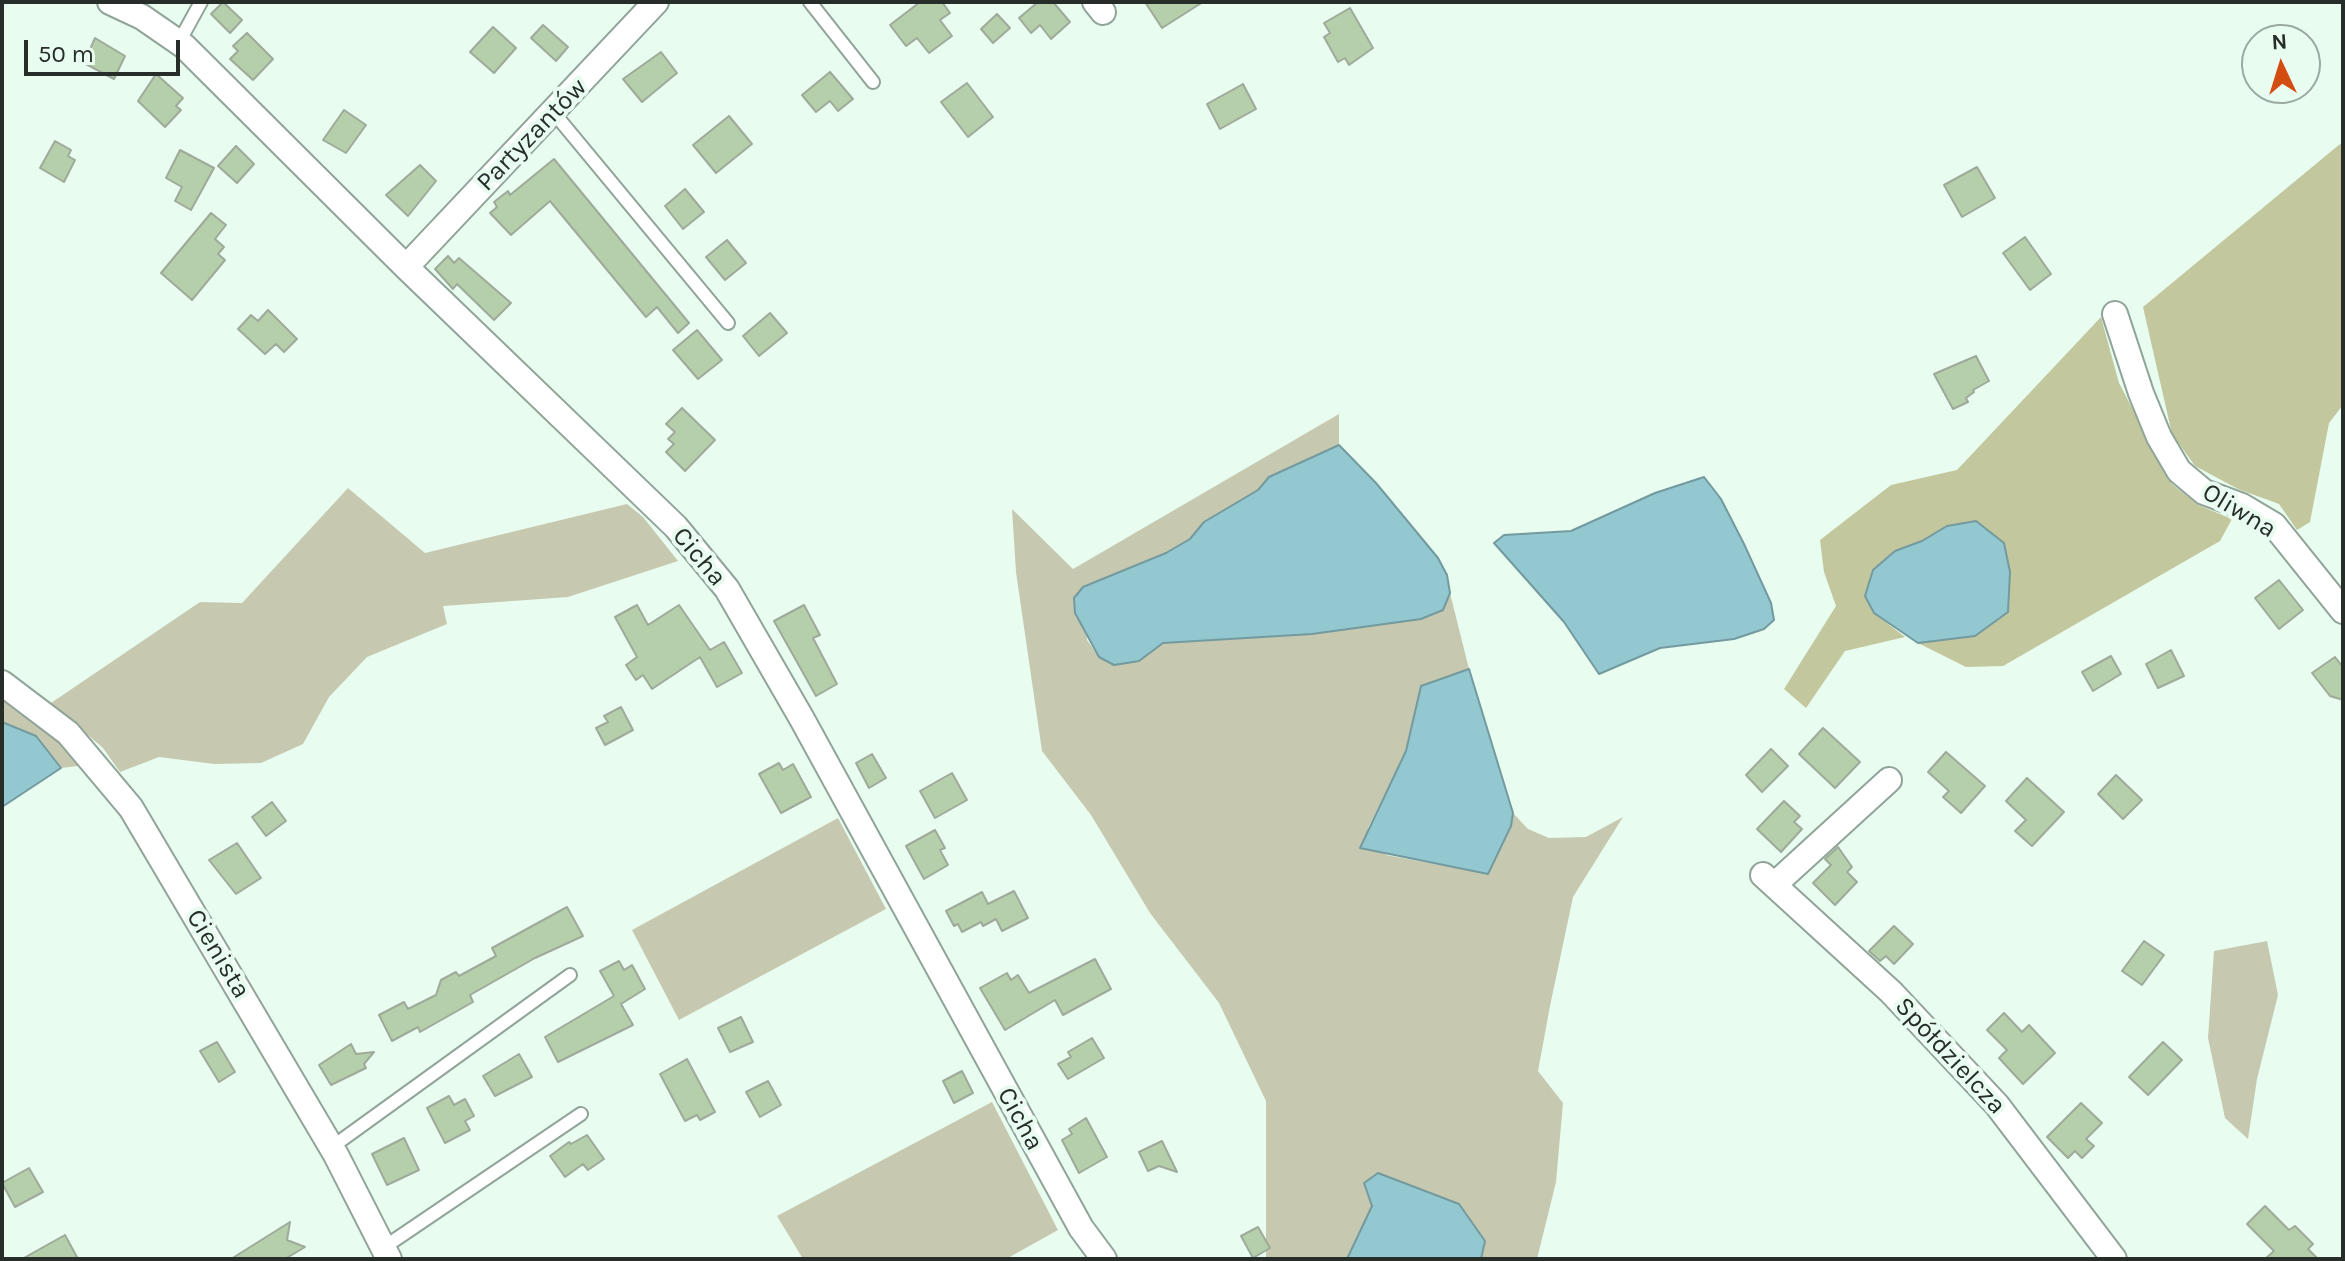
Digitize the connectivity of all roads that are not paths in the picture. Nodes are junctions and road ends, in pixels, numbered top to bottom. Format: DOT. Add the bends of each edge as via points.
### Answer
graph roads {
  1 [pos="110,2"];
  2 [pos="201,2"];
  3 [pos="656,2"];
  4 [pos="810,2"];
  5 [pos="179,42"];
  6 [pos="873,82"];
  7 [pos="554,113"];
  8 [pos="406,267"];
  9 [pos="2115,314"];
  10 [pos="728,323"];
  11 [pos="2343,611"];
  12 [pos="2,683"];
  13 [pos="1889,780"];
  14 [pos="570,975"];
  15 [pos="581,1114"];
  16 [pos="332,1147"];
  17 [pos="386,1254"];
  18 [pos="1104,1259"];
  19 [pos="2114,1259"];
  1 -- 5 [label="street, Cicha"];
  2 -- 5 [label="lane"];
  3 -- 7 [label="street, Partyzantów"];
  4 -- 6 [label="lane"];
  5 -- 8 [label="street, Cicha"];
  7 -- 8 [label="street, Partyzantów"];
  7 -- 10 [label="lane"];
  8 -- 18 [label="street, Cicha" via="676,527 727,589 1081,1228"];
  9 -- 11 [label="street, Oliwna" via="2141,393 2179,471 2204,492 2274,525"];
  12 -- 16 [label="street, Cienista" via="68,733 131,808"];
  13 -- 19 [label="street, Spółdzielcza" via="1769,880 1891,992 1997,1105"];
  14 -- 16 [label="lane"];
  15 -- 17 [label="lane"];
  16 -- 17 [label="street, Cienista"];
}
